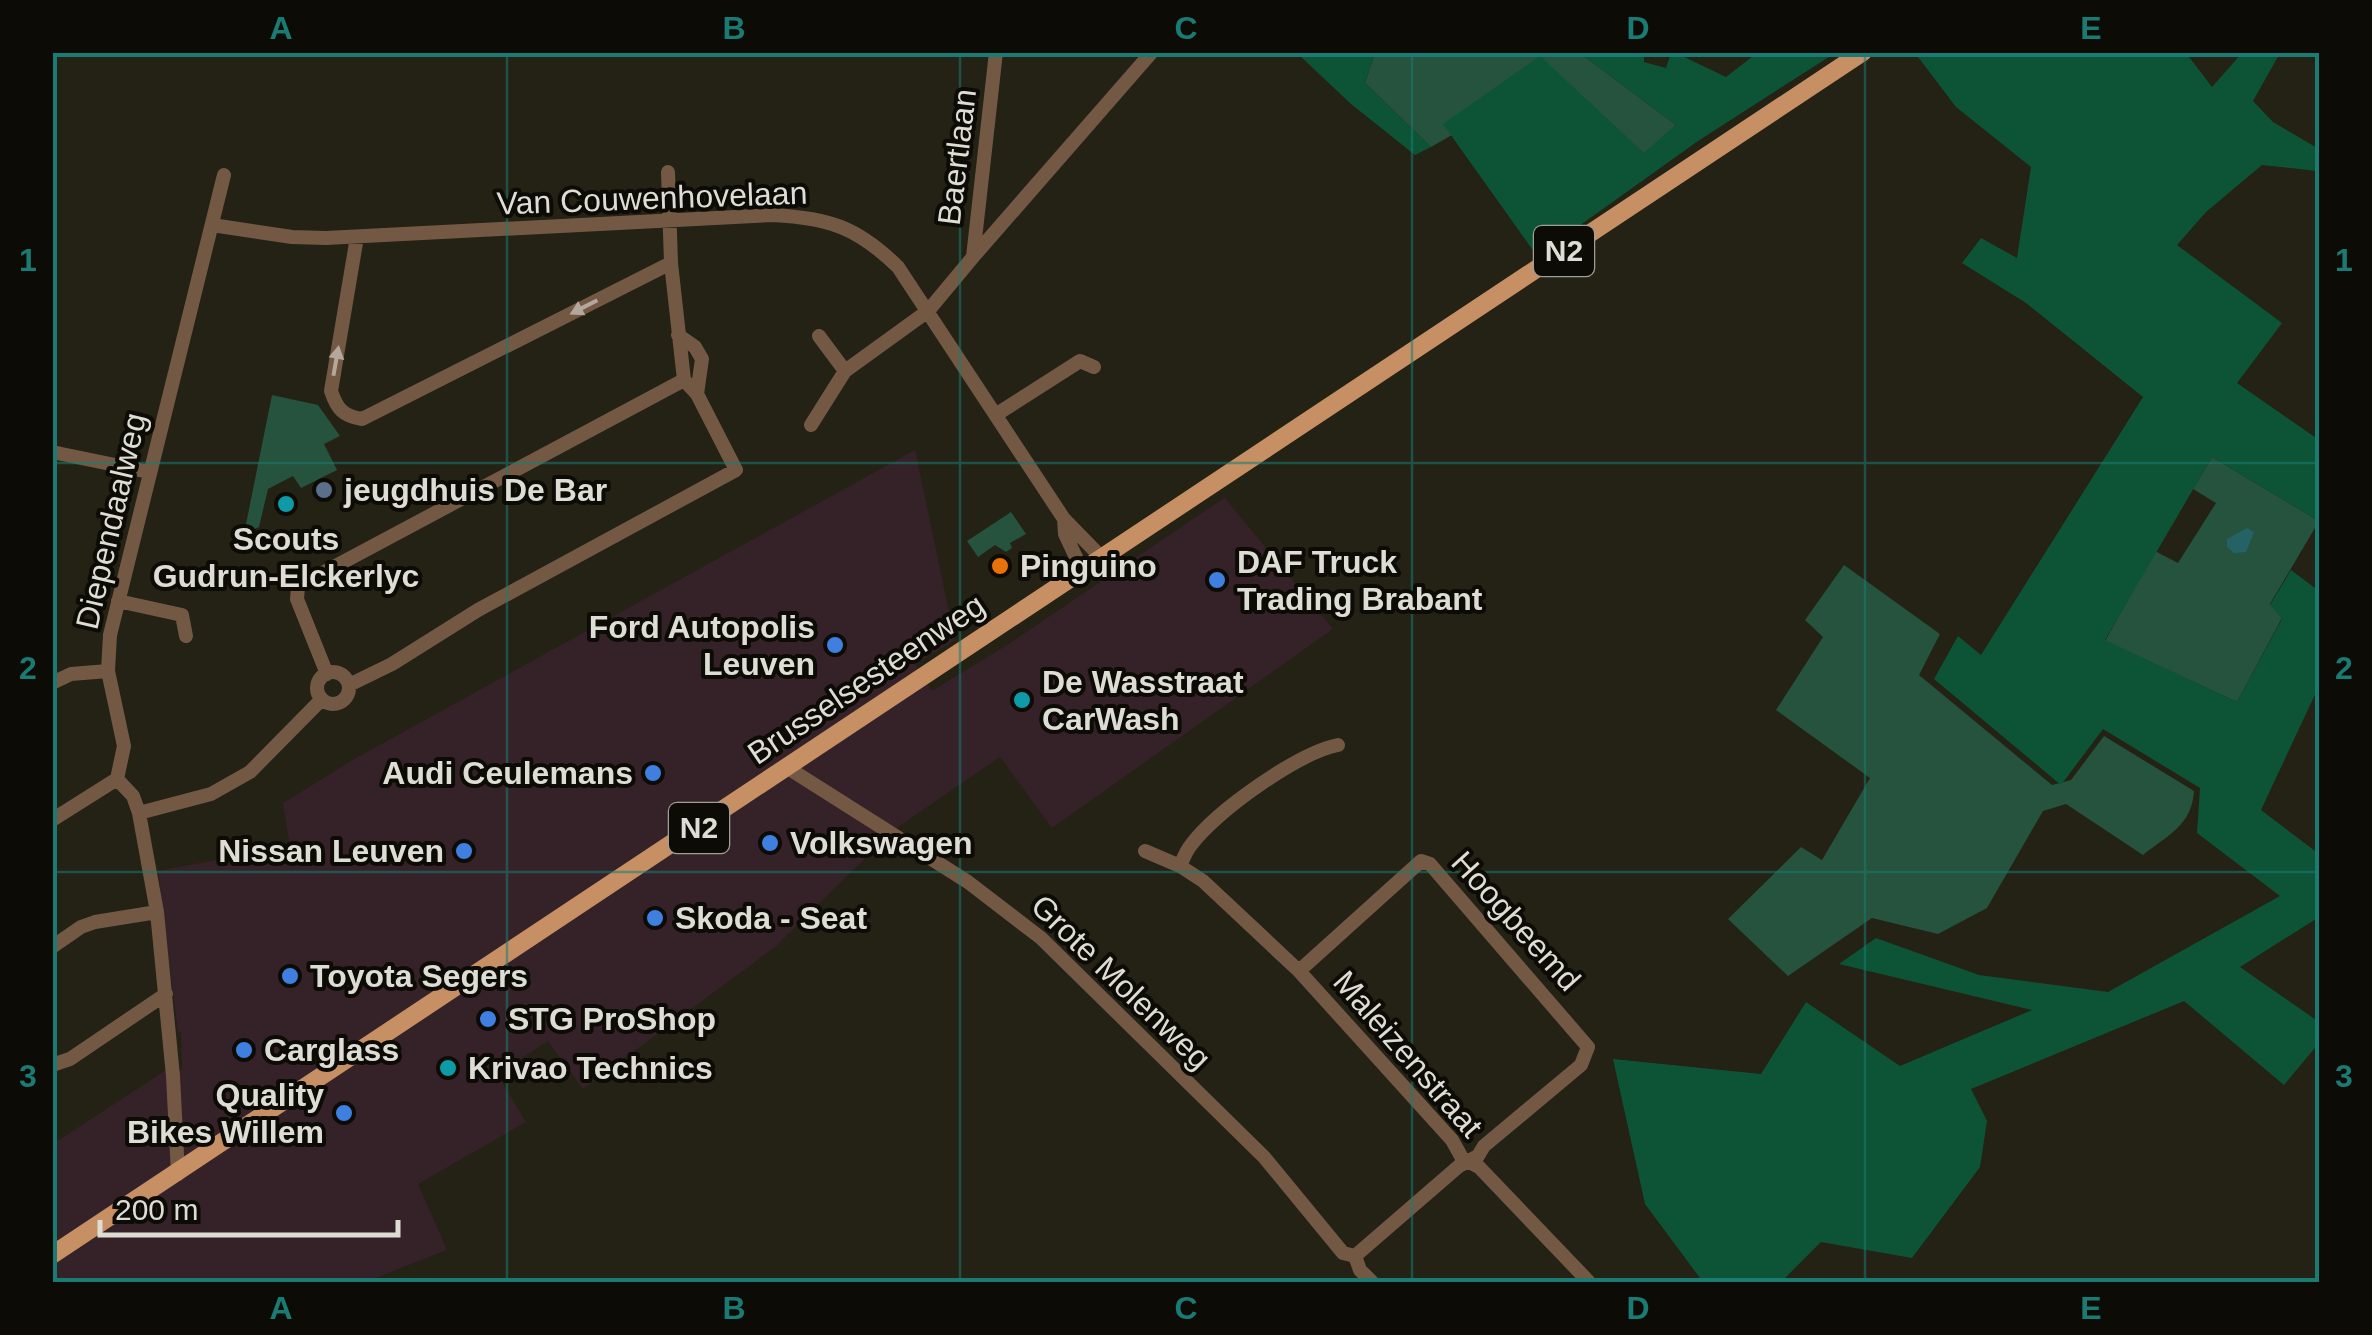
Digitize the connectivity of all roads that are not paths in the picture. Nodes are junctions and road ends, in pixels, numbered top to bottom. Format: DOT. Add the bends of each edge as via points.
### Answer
graph roads {
  1 [pos="996,52"];
  2 [pos="1152,52"];
  3 [pos="1863,52"];
  4 [pos="668,172"];
  5 [pos="224,175"];
  6 [pos="670,220"];
  7 [pos="212,225"];
  8 [pos="357,237"];
  9 [pos="973,257"];
  10 [pos="671,263"];
  11 [pos="928,310"];
  12 [pos="678,335"];
  13 [pos="819,336"];
  14 [pos="1094,366"];
  15 [pos="845,372"];
  16 [pos="684,380"];
  17 [pos="697,394"];
  18 [pos="998,414"];
  19 [pos="811,425"];
  20 [pos="52,452"];
  21 [pos="149,472"];
  22 [pos="1064,518"];
  23 [pos="1101,557"];
  24 [pos="1082,570"];
  25 [pos="118,601"];
  26 [pos="186,636"];
  27 [pos="108,671"];
  28 [pos="326,674"];
  29 [pos="52,683"];
  30 [pos="349,685"];
  31 [pos="322,699"];
  32 [pos="1338,745"];
  33 [pos="788,768"];
  34 [pos="116,779"];
  35 [pos="140,813"];
  36 [pos="52,820"];
  37 [pos="1145,850"];
  38 [pos="1180,866"];
  39 [pos="157,912"];
  40 [pos="52,947"];
  41 [pos="1298,972"];
  42 [pos="166,994"];
  43 [pos="55,1064"];
  44 [pos="1466,1162"];
  45 [pos="178,1174"];
  46 [pos="52,1255"];
  47 [pos="1355,1256"];
  48 [pos="1372,1282"];
  49 [pos="1589,1282"];
  1 -- 9 [label="street, Baertlaan"];
  2 -- 9 [label="street"];
  3 -- 23 [label="main road, Brusselsesteenweg / N2"];
  4 -- 6 [label="street"];
  5 -- 7 [label="street, Diependaalweg"];
  6 -- 8 [label="street, Van Couwenhovelaan"];
  6 -- 10 [label="street"];
  6 -- 11 [label="street, Van Couwenhovelaan" via="773,215 848,228 898,267"];
  7 -- 8 [label="street, Van Couwenhovelaan"];
  7 -- 21 [label="street, Diependaalweg"];
  10 -- 8 [label="street, one-way" via="362,418 344,414 331,391"];
  9 -- 11 [label="street, Baertlaan"];
  10 -- 12 [label="street"];
  11 -- 15 [label="street, Baertlaan"];
  11 -- 18 [label="street, Van Couwenhovelaan"];
  12 -- 16 [label="street"];
  12 -- 17 [label="street" via="702,359"];
  13 -- 15 [label="street"];
  14 -- 18 [label="street" via="1080,361"];
  15 -- 19 [label="street"];
  16 -- 17 [label="street"];
  16 -- 28 [label="street" via="298,587"];
  17 -- 30 [label="street" via="736,470"];
  18 -- 22 [label="street, Van Couwenhovelaan"];
  20 -- 21 [label="street"];
  21 -- 25 [label="street, Diependaalweg"];
  22 -- 23 [label="street, Van Couwenhovelaan"];
  22 -- 24 [label="street, Van Couwenhovelaan"];
  23 -- 24 [label="main road, Brusselsesteenweg / N2"];
  24 -- 33 [label="main road, Brusselsesteenweg / N2"];
  25 -- 26 [label="street" via="182,615"];
  25 -- 27 [label="street, Diependaalweg"];
  27 -- 29 [label="street"];
  27 -- 34 [label="street, Diependaalweg" via="124,746"];
  28 -- 30 [label="street" via="340,674"];
  28 -- 31 [label="street" via="318,686"];
  30 -- 31 [label="street" via="341,702"];
  31 -- 35 [label="street" via="250,772 211,794"];
  32 -- 38 [label="street" via="1321,748 1245,794 1191,844"];
  33 -- 45 [label="main road, Brusselsesteenweg / N2"];
  33 -- 47 [label="street, Grote Molenweg" via="968,882 1041,938 1264,1157 1343,1253"];
  34 -- 35 [label="street"];
  34 -- 36 [label="street"];
  35 -- 39 [label="street"];
  37 -- 38 [label="street, Maleizenstraat"];
  38 -- 41 [label="street, Maleizenstraat"];
  39 -- 40 [label="street" via="81,927"];
  39 -- 42 [label="street"];
  41 -- 44 [label="street, Maleizenstraat"];
  41 -- 44 [label="street, Hoogbeemd" via="1421,861 1430,864 1588,1047 1586,1058"];
  42 -- 43 [label="street"];
  42 -- 45 [label="street"];
  44 -- 47 [label="street"];
  44 -- 49 [label="street, Maleizenstraat" via="1479,1167"];
  45 -- 46 [label="main road, Brusselsesteenweg / N2"];
  47 -- 48 [label="street, Grote Molenweg"];
}
